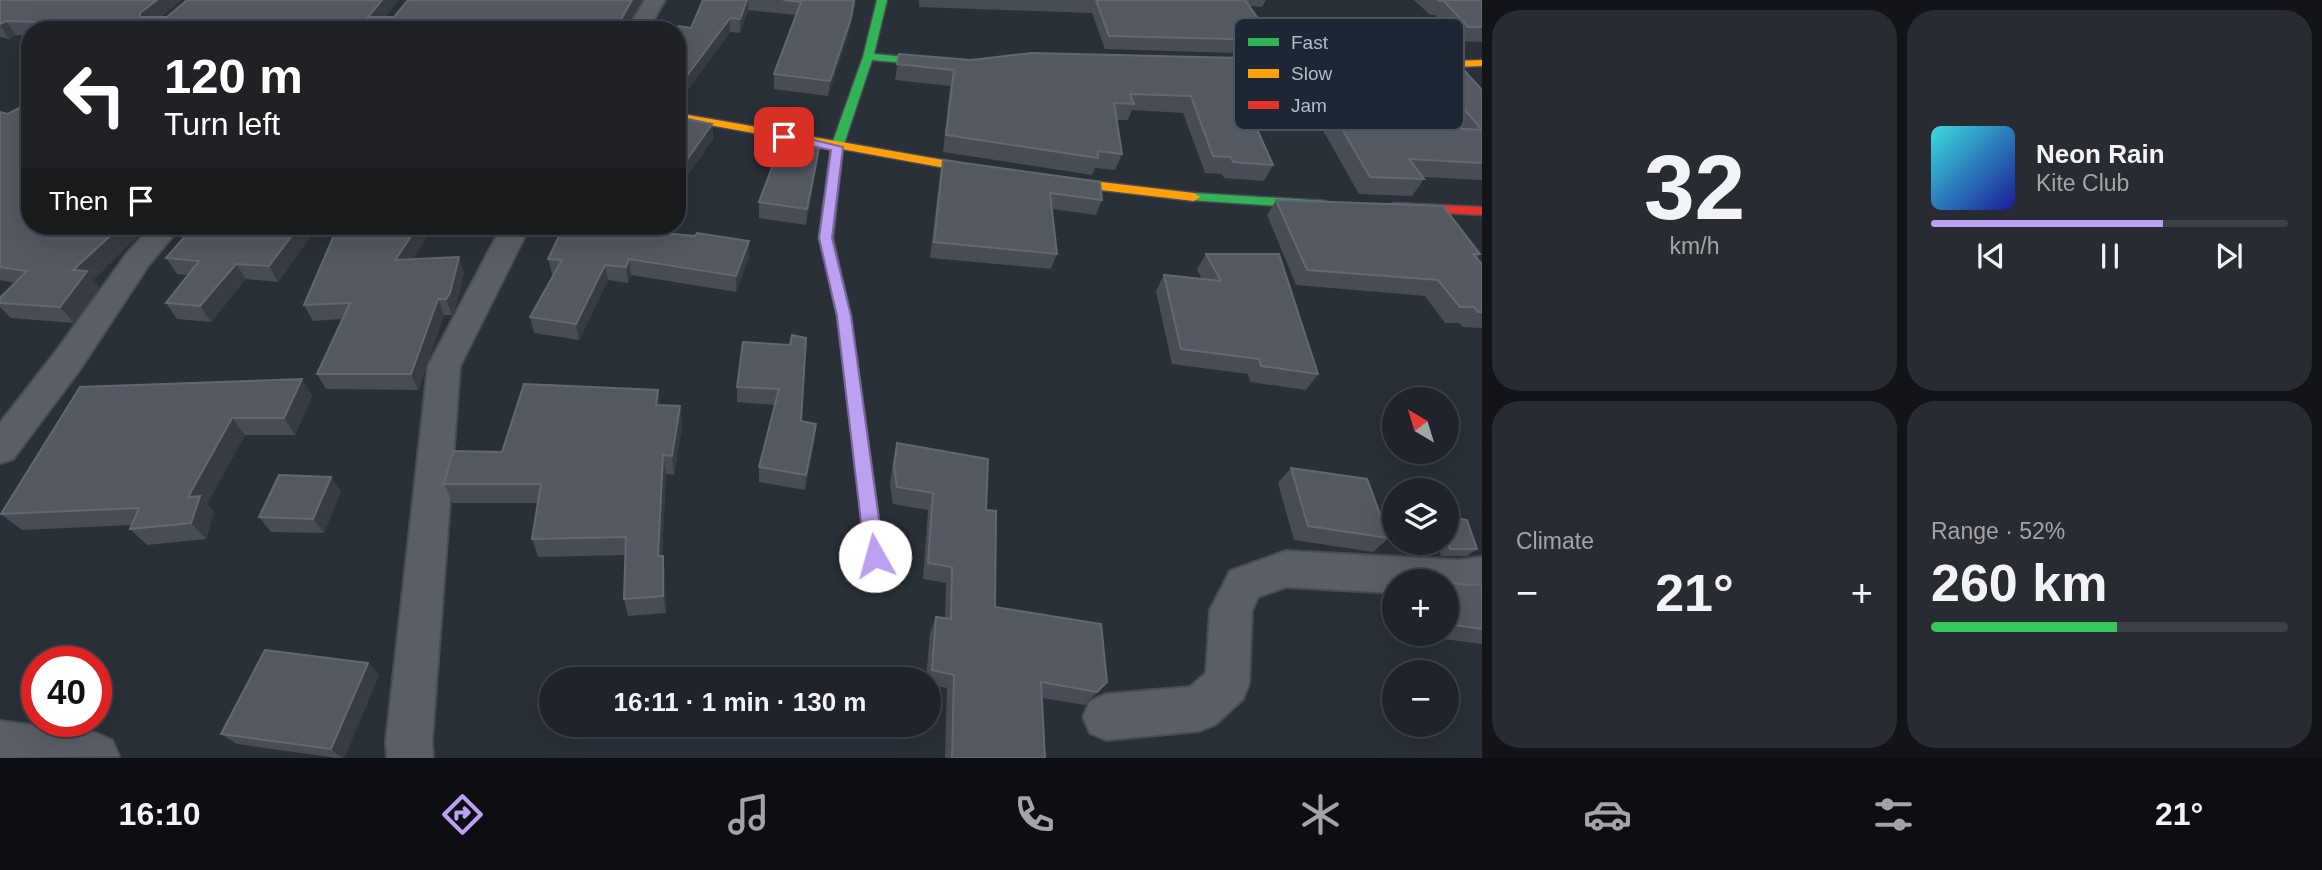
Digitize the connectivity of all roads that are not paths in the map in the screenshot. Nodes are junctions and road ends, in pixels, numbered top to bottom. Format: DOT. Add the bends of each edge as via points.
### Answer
graph roads {
  1 [pos="655,0"];
  2 [pos="882,0"];
  3 [pos="642,21"];
  4 [pos="868,57"];
  5 [pos="1482,63"];
  6 [pos="1464,64"];
  7 [pos="966,66"];
  8 [pos="686,118"];
  9 [pos="837,147"];
  10 [pos="1344,205"];
  11 [pos="1371,206"];
  12 [pos="1482,211"];
  13 [pos="159,235"];
  14 [pos="511,235"];
  15 [pos="0,449"];
  16 [pos="875,556"];
  17 [pos="1482,575"];
  18 [pos="1105,717"];
  19 [pos="0,744"];
  20 [pos="96,756"];
  21 [pos="410,758"];
  1 -- 3 [label="street"];
  2 -- 4 [label="street"];
  4 -- 7 [label="street"];
  4 -- 9 [label="street"];
  5 -- 6 [label="street"];
  8 -- 9 [label="street"];
  9 -- 10 [label="street" via="1119,190 1226,202"];
  9 -- 16 [label="street" via="826,238 844,316"];
  11 -- 12 [label="street"];
  13 -- 15 [label="street"];
  14 -- 21 [label="street" via="444,366"];
  17 -- 18 [label="street" via="1459,578 1286,569 1244,584 1231,610 1227,683 1199,709"];
  19 -- 20 [label="street"];
}
